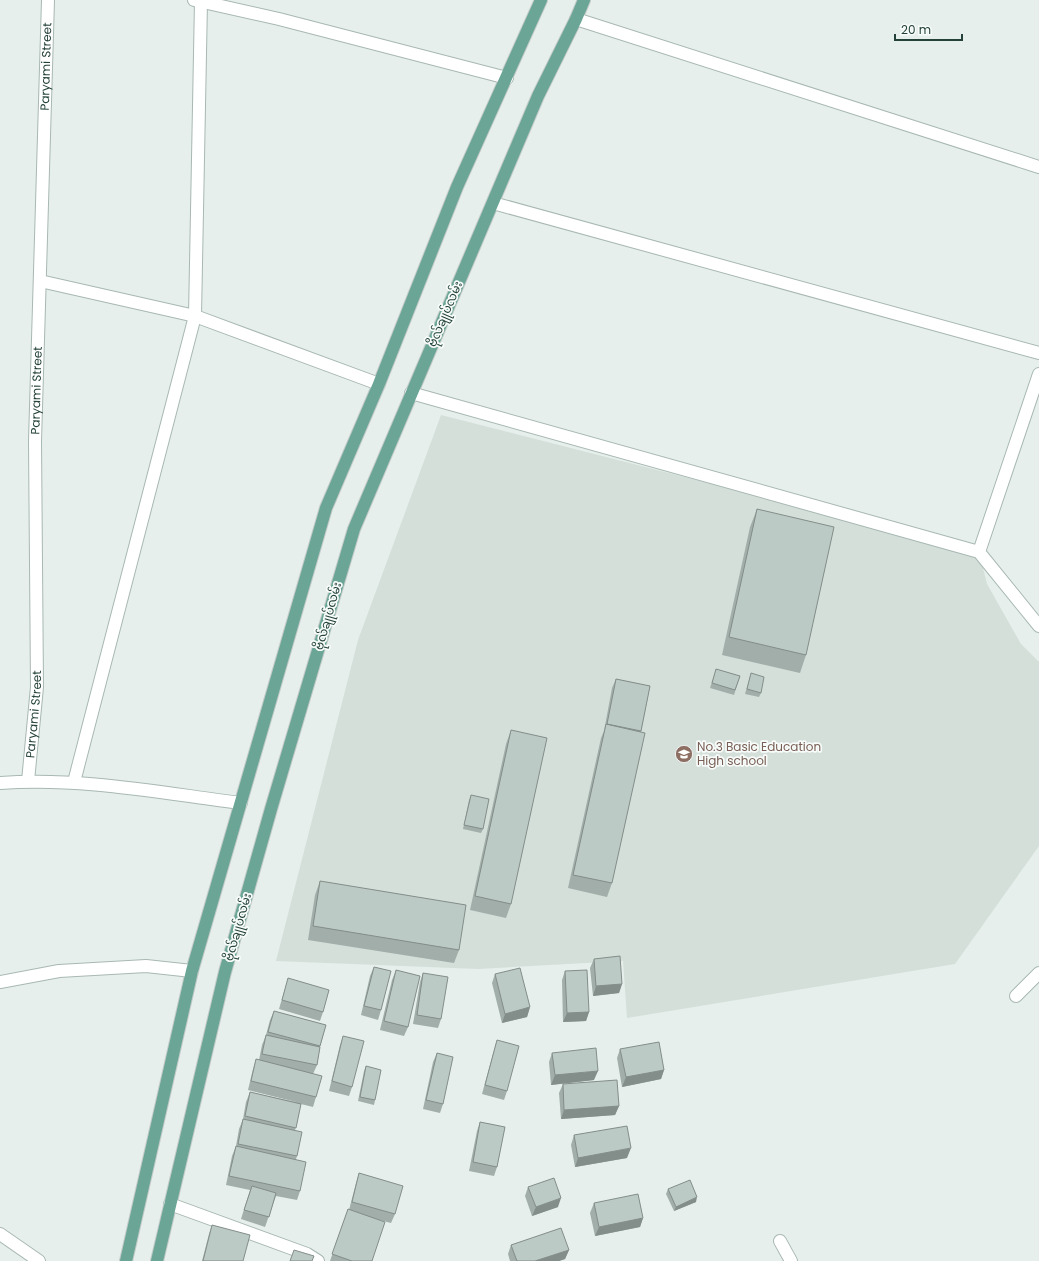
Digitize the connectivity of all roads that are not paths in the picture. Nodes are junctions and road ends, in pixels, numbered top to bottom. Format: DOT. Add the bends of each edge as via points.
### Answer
graph roads {
  1 [pos="48,0"];
  2 [pos="541,0"];
  3 [pos="584,0"];
  4 [pos="197,1"];
  5 [pos="576,19"];
  6 [pos="507,78"];
  7 [pos="1039,167"];
  8 [pos="493,203"];
  9 [pos="40,281"];
  10 [pos="195,316"];
  11 [pos="1039,353"];
  12 [pos="1039,374"];
  13 [pos="379,384"];
  14 [pos="411,393"];
  15 [pos="979,552"];
  16 [pos="1039,626"];
  17 [pos="28,781"];
  18 [pos="74,782"];
  19 [pos="0,783"];
  20 [pos="241,803"];
  21 [pos="192,971"];
  22 [pos="1039,973"];
  23 [pos="0,982"];
  24 [pos="1016,996"];
  25 [pos="170,1204"];
  26 [pos="0,1234"];
  27 [pos="780,1241"];
  28 [pos="39,1261"];
  29 [pos="126,1261"];
  30 [pos="157,1261"];
  31 [pos="318,1261"];
  32 [pos="791,1261"];
  1 -- 9 [label="street, Paryami Street"];
  2 -- 6 [label="main road"];
  3 -- 5 [label="main road, ဗိုလ်ချုပ်လမ်း"];
  4 -- 6 [label="street" via="279,19"];
  4 -- 10 [label="street"];
  5 -- 7 [label="street"];
  5 -- 8 [label="main road, ဗိုလ်ချုပ်လမ်း" via="538,96"];
  6 -- 13 [label="main road" via="457,187"];
  8 -- 11 [label="street"];
  8 -- 14 [label="main road, ဗိုလ်ချုပ်လမ်း"];
  9 -- 10 [label="street"];
  9 -- 17 [label="street, Paryami Street" via="36,441 36,687"];
  10 -- 13 [label="street"];
  10 -- 18 [label="street"];
  12 -- 15 [label="street"];
  13 -- 20 [label="main road" via="326,508"];
  14 -- 15 [label="street"];
  14 -- 25 [label="main road, ဗိုလ်ချုပ်လမ်း" via="354,529 225,972"];
  15 -- 16 [label="street"];
  17 -- 18 [label="street"];
  17 -- 19 [label="street"];
  18 -- 20 [label="street"];
  20 -- 21 [label="main road"];
  21 -- 23 [label="street" via="146,966 60,971"];
  21 -- 29 [label="main road"];
  22 -- 24 [label="street"];
  25 -- 30 [label="main road, ဗိုလ်ချုပ်လမ်း"];
  25 -- 31 [label="street" via="307,1254"];
  26 -- 28 [label="street"];
  27 -- 32 [label="street"];
}
